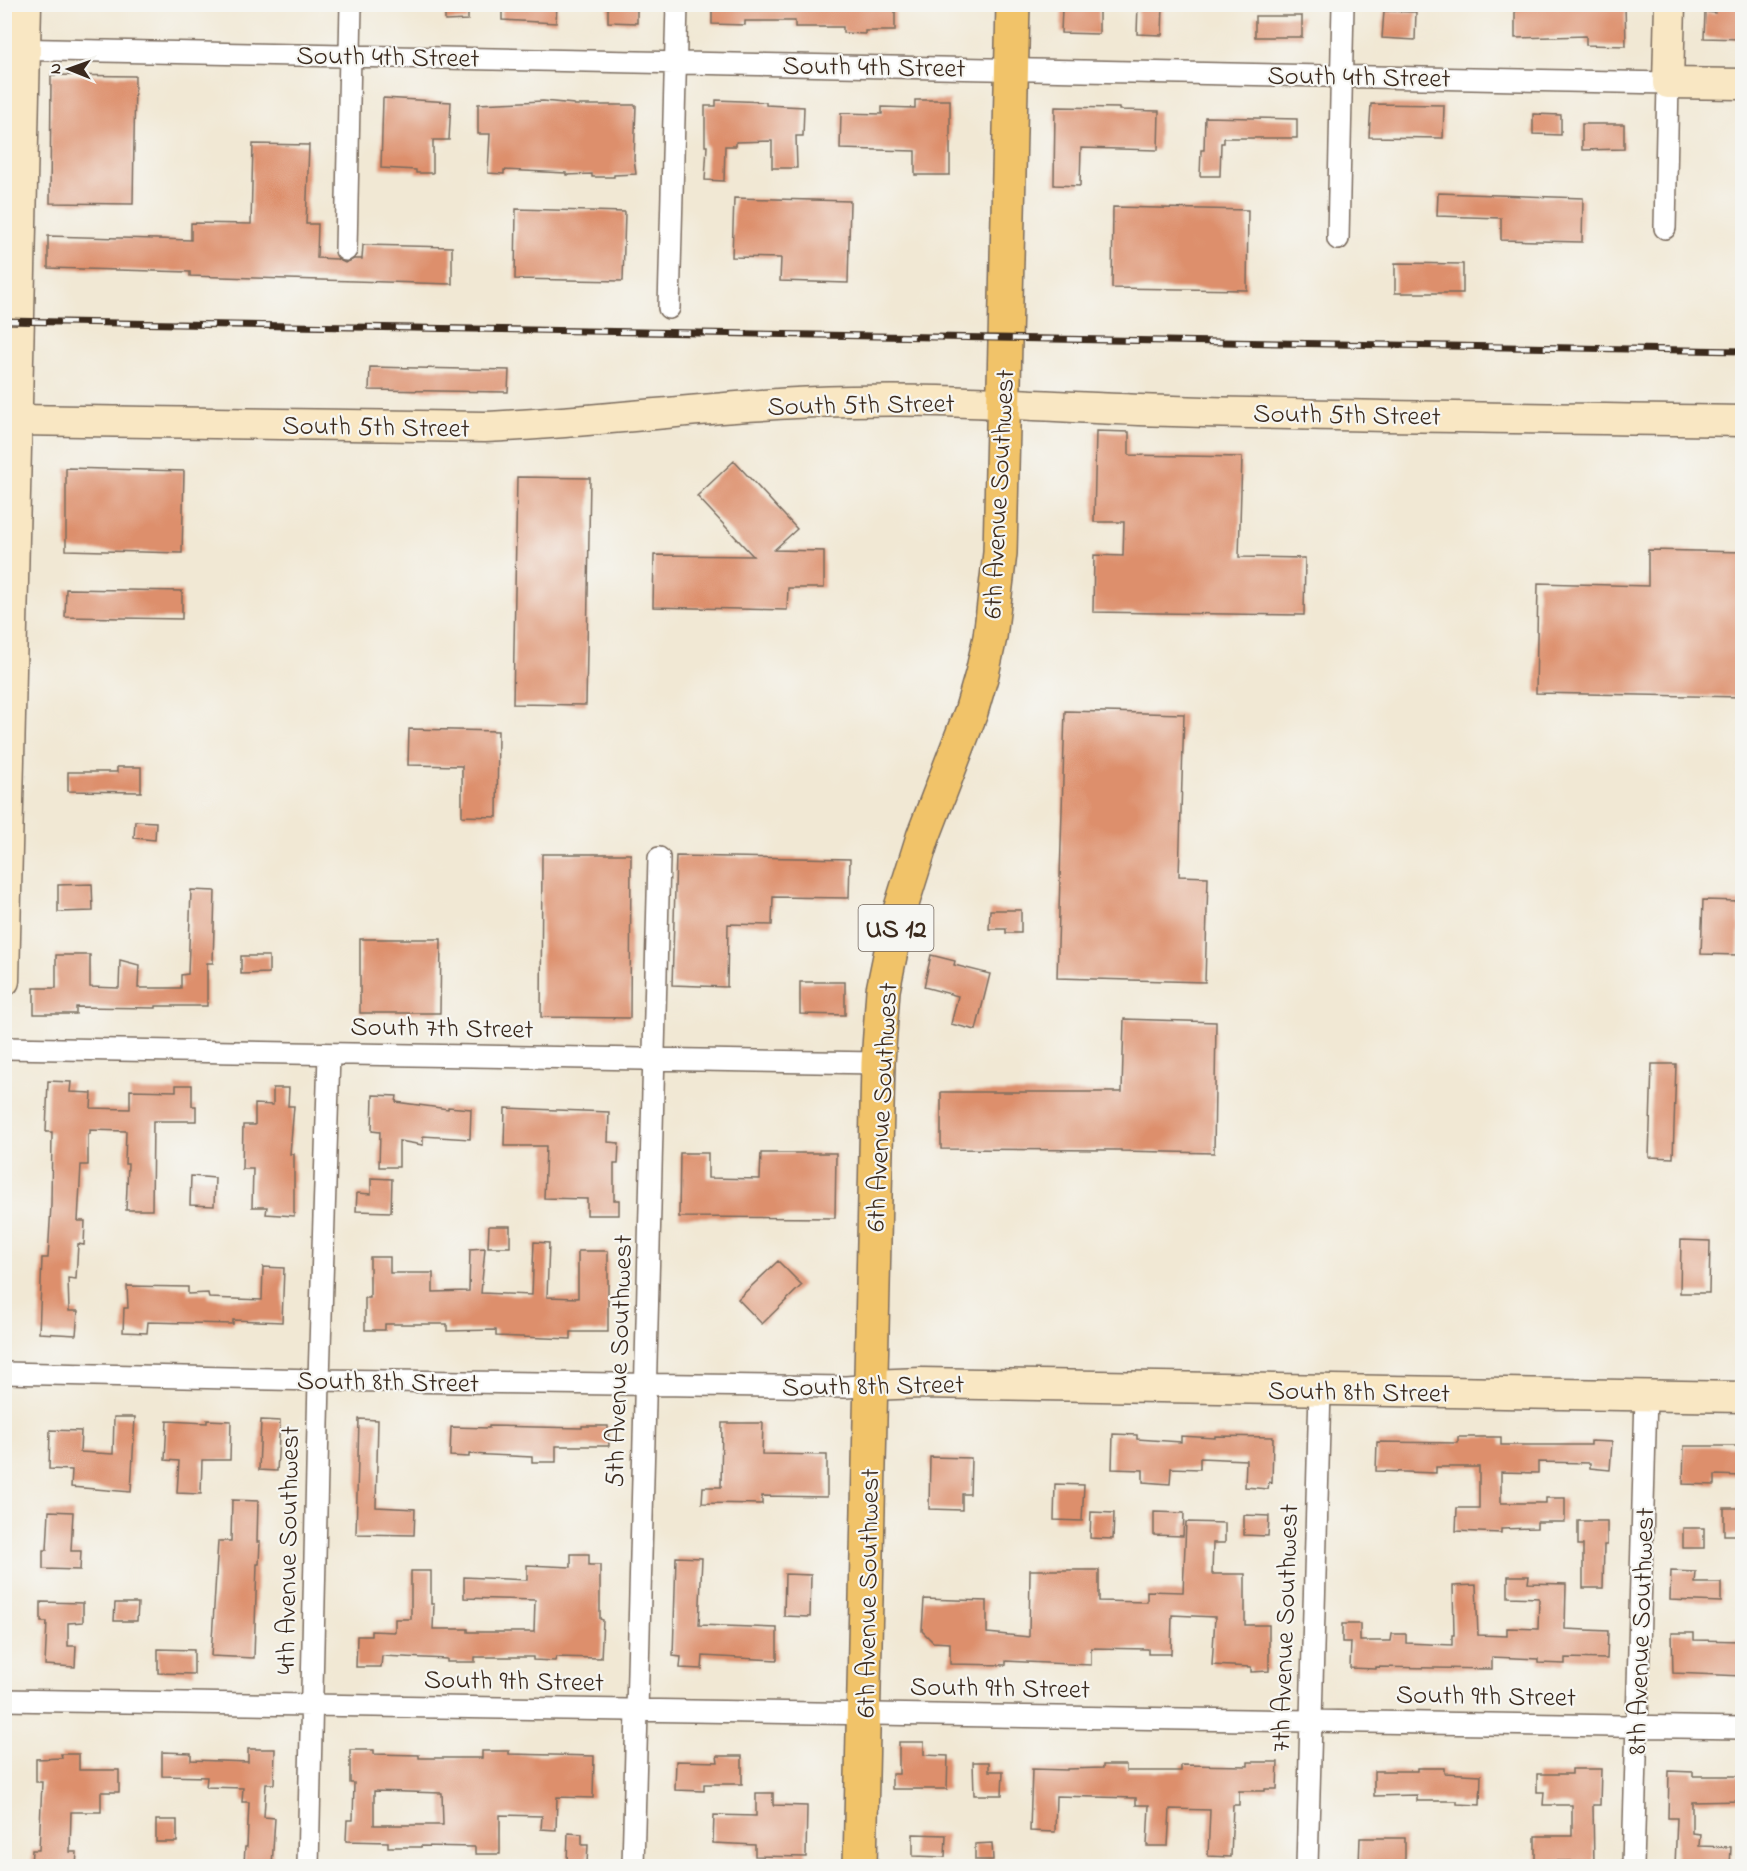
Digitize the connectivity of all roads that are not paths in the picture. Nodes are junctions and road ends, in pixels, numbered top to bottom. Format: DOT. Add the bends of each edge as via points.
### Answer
graph roads {
  1 [pos="26,4"];
  2 [pos="351,4"];
  3 [pos="677,4"];
  4 [pos="1013,4"];
  5 [pos="1343,4"];
  6 [pos="1670,4"];
  7 [pos="15,50"];
  8 [pos="350,56"];
  9 [pos="676,62"];
  10 [pos="1012,69"];
  11 [pos="1341,75"];
  12 [pos="1668,83"];
  13 [pos="1743,84"];
  14 [pos="1665,228"];
  15 [pos="1338,239"];
  16 [pos="346,250"];
  17 [pos="669,308"];
  18 [pos="1004,403"];
  19 [pos="17,420"];
  20 [pos="1743,421"];
  21 [pos="659,858"];
  22 [pos="4,981"];
  23 [pos="4,1048"];
  24 [pos="329,1054"];
  25 [pos="655,1059"];
  26 [pos="878,1063"];
  27 [pos="4,1373"];
  28 [pos="319,1380"];
  29 [pos="646,1384"];
  30 [pos="871,1385"];
  31 [pos="1320,1391"];
  32 [pos="1646,1396"];
  33 [pos="1743,1397"];
  34 [pos="4,1700"];
  35 [pos="312,1706"];
  36 [pos="638,1710"];
  37 [pos="864,1714"];
  38 [pos="1310,1720"];
  39 [pos="1637,1727"];
  40 [pos="1743,1728"];
  41 [pos="308,1866"];
  42 [pos="633,1866"];
  43 [pos="860,1866"];
  44 [pos="1306,1866"];
  45 [pos="1633,1866"];
  1 -- 7 [label="street"];
  2 -- 8 [label="street"];
  3 -- 9 [label="street"];
  4 -- 10 [label="highway, 6th Avenue Southwest / US 12"];
  5 -- 11 [label="street"];
  6 -- 12 [label="street"];
  7 -- 8 [label="street, South 4th Street"];
  7 -- 19 [label="street"];
  8 -- 9 [label="street, South 4th Street"];
  8 -- 16 [label="street"];
  9 -- 10 [label="street, South 4th Street"];
  9 -- 17 [label="street"];
  10 -- 11 [label="street, South 4th Street"];
  10 -- 18 [label="highway, 6th Avenue Southwest / US 12"];
  11 -- 12 [label="street, South 4th Street"];
  11 -- 15 [label="street"];
  12 -- 13 [label="street, South 4th Street"];
  12 -- 14 [label="street"];
  18 -- 19 [label="street, South 5th Street" via="724,406 485,427"];
  18 -- 20 [label="street, South 5th Street" via="1206,412"];
  18 -- 26 [label="highway, 6th Avenue Southwest / US 12" via="1000,553 990,637 971,712 923,837 898,917 883,990"];
  19 -- 22 [label="street"];
  21 -- 25 [label="street, 5th Avenue Southwest"];
  23 -- 24 [label="street, South 7th Street"];
  24 -- 25 [label="street, South 7th Street"];
  24 -- 28 [label="street, 4th Avenue Southwest"];
  25 -- 26 [label="street, South 7th Street"];
  25 -- 29 [label="street, 5th Avenue Southwest"];
  26 -- 30 [label="highway, 6th Avenue Southwest / US 12"];
  27 -- 28 [label="street, South 8th Street"];
  28 -- 29 [label="street, South 8th Street"];
  28 -- 35 [label="street, 4th Avenue Southwest"];
  29 -- 30 [label="street, South 8th Street"];
  29 -- 36 [label="street, 5th Avenue Southwest"];
  30 -- 31 [label="street, South 8th Street"];
  30 -- 37 [label="highway, 6th Avenue Southwest / US 12"];
  31 -- 32 [label="street, South 8th Street"];
  31 -- 38 [label="street, 7th Avenue Southwest"];
  32 -- 33 [label="street, South 8th Street"];
  32 -- 39 [label="street, 8th Avenue Southwest"];
  34 -- 35 [label="street, South 9th Street"];
  35 -- 36 [label="street, South 9th Street"];
  35 -- 41 [label="street, 4th Avenue Southwest"];
  36 -- 37 [label="street, South 9th Street"];
  36 -- 42 [label="street, 5th Avenue Southwest"];
  37 -- 38 [label="street, South 9th Street"];
  37 -- 43 [label="highway, 6th Avenue Southwest / US 12"];
  38 -- 39 [label="street, South 9th Street"];
  38 -- 44 [label="street, 7th Avenue Southwest"];
  39 -- 40 [label="street, South 9th Street"];
  39 -- 45 [label="street, 8th Avenue Southwest"];
}
